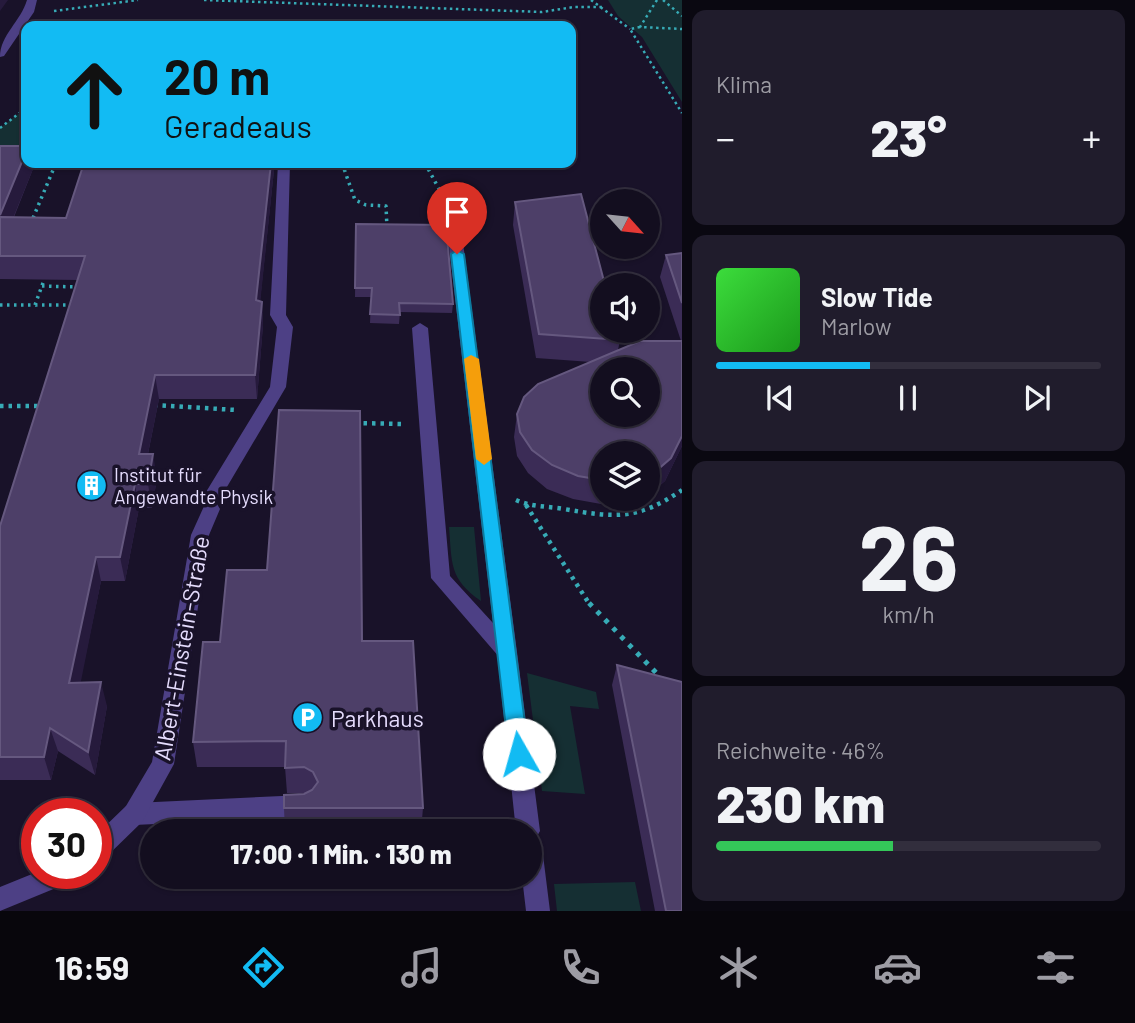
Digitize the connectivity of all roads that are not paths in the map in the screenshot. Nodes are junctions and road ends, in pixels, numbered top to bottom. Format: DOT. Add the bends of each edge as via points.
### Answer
graph roads {
  1 [pos="32,0"];
  2 [pos="23,21"];
  3 [pos="21,24"];
  4 [pos="0,54"];
  5 [pos="284,168"];
  6 [pos="453,220"];
  7 [pos="420,328"];
  8 [pos="507,652"];
  9 [pos="304,806"];
  10 [pos="134,814"];
  11 [pos="527,819"];
  12 [pos="112,835"];
  13 [pos="25,889"];
  14 [pos="535,889"];
  15 [pos="0,899"];
  16 [pos="538,911"];
  1 -- 2 [label="street"];
  3 -- 4 [label="street"];
  5 -- 10 [label="street, Albert-Einstein-Straße" via="278,315 285,327 278,387 213,501 200,535 163,764"];
  6 -- 8 [label="street"];
  7 -- 8 [label="street" via="441,578"];
  8 -- 11 [label="street"];
  9 -- 10 [label="street"];
  10 -- 12 [label="street, Albert-Einstein-Straße"];
  13 -- 15 [label="street"];
  14 -- 16 [label="street"];
}
